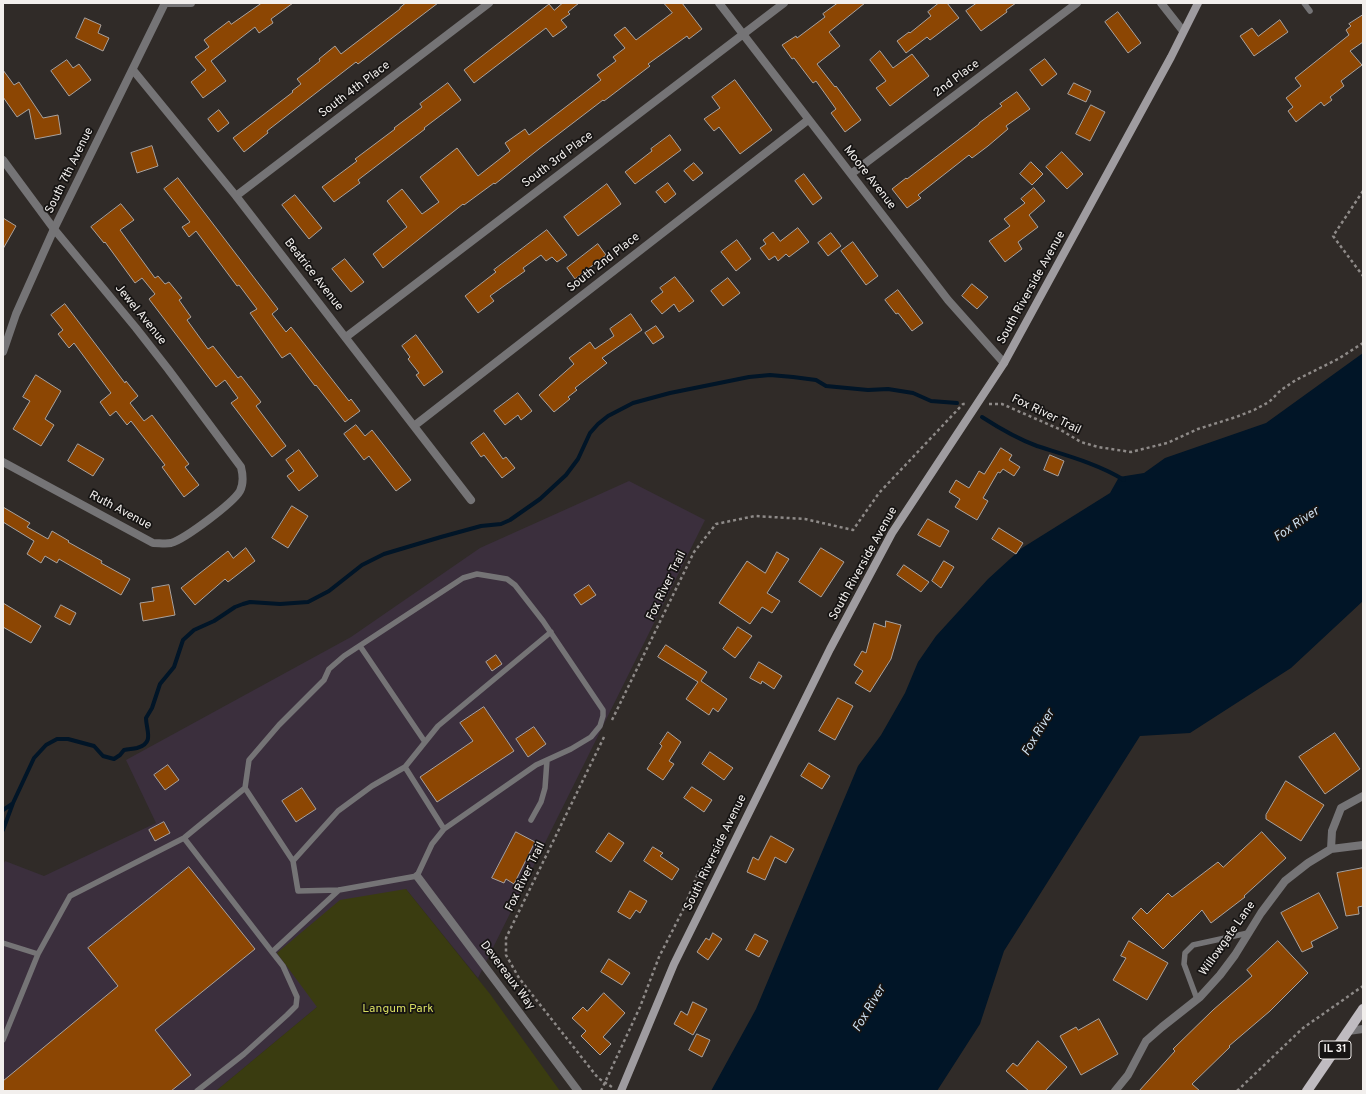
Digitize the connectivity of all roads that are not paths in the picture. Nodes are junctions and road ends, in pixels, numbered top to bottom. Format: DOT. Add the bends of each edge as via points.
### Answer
graph roads {
  1 [pos="165,3"];
  2 [pos="191,3"];
  3 [pos="490,3"];
  4 [pos="719,3"];
  5 [pos="784,3"];
  6 [pos="1077,3"];
  7 [pos="1161,3"];
  8 [pos="1198,3"];
  9 [pos="1304,3"];
  10 [pos="1310,11"];
  11 [pos="1183,31"];
  12 [pos="743,34"];
  13 [pos="133,70"];
  14 [pos="808,120"];
  15 [pos="3,160"];
  16 [pos="851,174"];
  17 [pos="236,196"];
  18 [pos="54,229"];
  19 [pos="346,337"];
  20 [pos="3,352"];
  21 [pos="1004,363"];
  22 [pos="414,426"];
  23 [pos="3,462"];
  24 [pos="240,490"];
  25 [pos="471,500"];
  26 [pos="550,632"];
  27 [pos="360,646"];
  28 [pos="425,742"];
  29 [pos="547,760"];
  30 [pos="405,768"];
  31 [pos="245,788"];
  32 [pos="1363,796"];
  33 [pos="531,820"];
  34 [pos="444,829"];
  35 [pos="184,838"];
  36 [pos="1363,845"];
  37 [pos="1331,849"];
  38 [pos="293,861"];
  39 [pos="417,876"];
  40 [pos="339,890"];
  41 [pos="1248,933"];
  42 [pos="3,943"];
  43 [pos="272,952"];
  44 [pos="38,954"];
  45 [pos="1197,999"];
  46 [pos="1363,1009"];
  47 [pos="1363,1029"];
  48 [pos="1348,1031"];
  49 [pos="3,1040"];
  50 [pos="197,1091"];
  51 [pos="578,1091"];
  52 [pos="621,1091"];
  53 [pos="1115,1091"];
  54 [pos="1307,1091"];
  1 -- 2 [label="street"];
  1 -- 13 [label="street, South 7th Avenue"];
  3 -- 17 [label="street, South 4th Place"];
  4 -- 12 [label="street, Moore Avenue"];
  5 -- 12 [label="street, South 3rd Place"];
  6 -- 16 [label="street, 2nd Place"];
  7 -- 11 [label="street"];
  8 -- 11 [label="main road, South Riverside Avenue"];
  9 -- 10 [label="lane"];
  11 -- 21 [label="main road, South Riverside Avenue"];
  12 -- 14 [label="street, Moore Avenue"];
  12 -- 19 [label="street, South 3rd Place"];
  13 -- 17 [label="street, Beatrice Avenue"];
  13 -- 18 [label="street, South 7th Avenue"];
  14 -- 16 [label="street, Moore Avenue"];
  14 -- 22 [label="street, South 2nd Place"];
  15 -- 18 [label="street, Jewel Avenue"];
  16 -- 21 [label="street, Moore Avenue" via="948,300"];
  17 -- 19 [label="street, Beatrice Avenue"];
  18 -- 20 [label="street, South 7th Avenue" via="16,314"];
  18 -- 24 [label="street, Jewel Avenue" via="136,328 241,467 244,480"];
  19 -- 22 [label="street, Beatrice Avenue"];
  21 -- 52 [label="main road, South Riverside Avenue" via="892,533 830,649 674,964"];
  22 -- 25 [label="street, Beatrice Avenue"];
  23 -- 24 [label="street, Ruth Avenue" via="153,543 171,543 186,536 232,500"];
  26 -- 27 [label="lane" via="515,585 507,579 477,574 463,578"];
  26 -- 28 [label="lane" via="438,726"];
  26 -- 29 [label="lane" via="603,710 603,716 600,726 591,737"];
  27 -- 28 [label="lane"];
  27 -- 31 [label="lane" via="329,668 324,680 249,760"];
  28 -- 30 [label="lane"];
  29 -- 33 [label="lane" via="545,788"];
  29 -- 34 [label="lane"];
  30 -- 34 [label="lane"];
  30 -- 38 [label="lane" via="372,786 338,811"];
  31 -- 35 [label="lane"];
  31 -- 38 [label="lane"];
  32 -- 37 [label="street" via="1340,808 1332,831"];
  34 -- 39 [label="lane" via="432,844"];
  35 -- 43 [label="lane"];
  35 -- 44 [label="lane" via="70,896"];
  36 -- 37 [label="street, Willowgate Lane"];
  37 -- 41 [label="street, Willowgate Lane" via="1285,881"];
  38 -- 40 [label="lane" via="298,891"];
  39 -- 40 [label="lane"];
  39 -- 51 [label="street, Devereaux Way"];
  40 -- 43 [label="lane"];
  41 -- 45 [label="street, Willowgate Lane" via="1220,975"];
  41 -- 45 [label="lane" via="1193,945 1185,953 1184,964"];
  42 -- 44 [label="lane"];
  43 -- 50 [label="lane" via="283,966 297,997 296,1006 255,1044"];
  44 -- 49 [label="lane"];
  45 -- 53 [label="street, Willowgate Lane" via="1146,1041 1128,1075"];
  46 -- 48 [label="main road, IL 31"];
  47 -- 48 [label="street"];
  48 -- 54 [label="main road, IL 31"];
}
